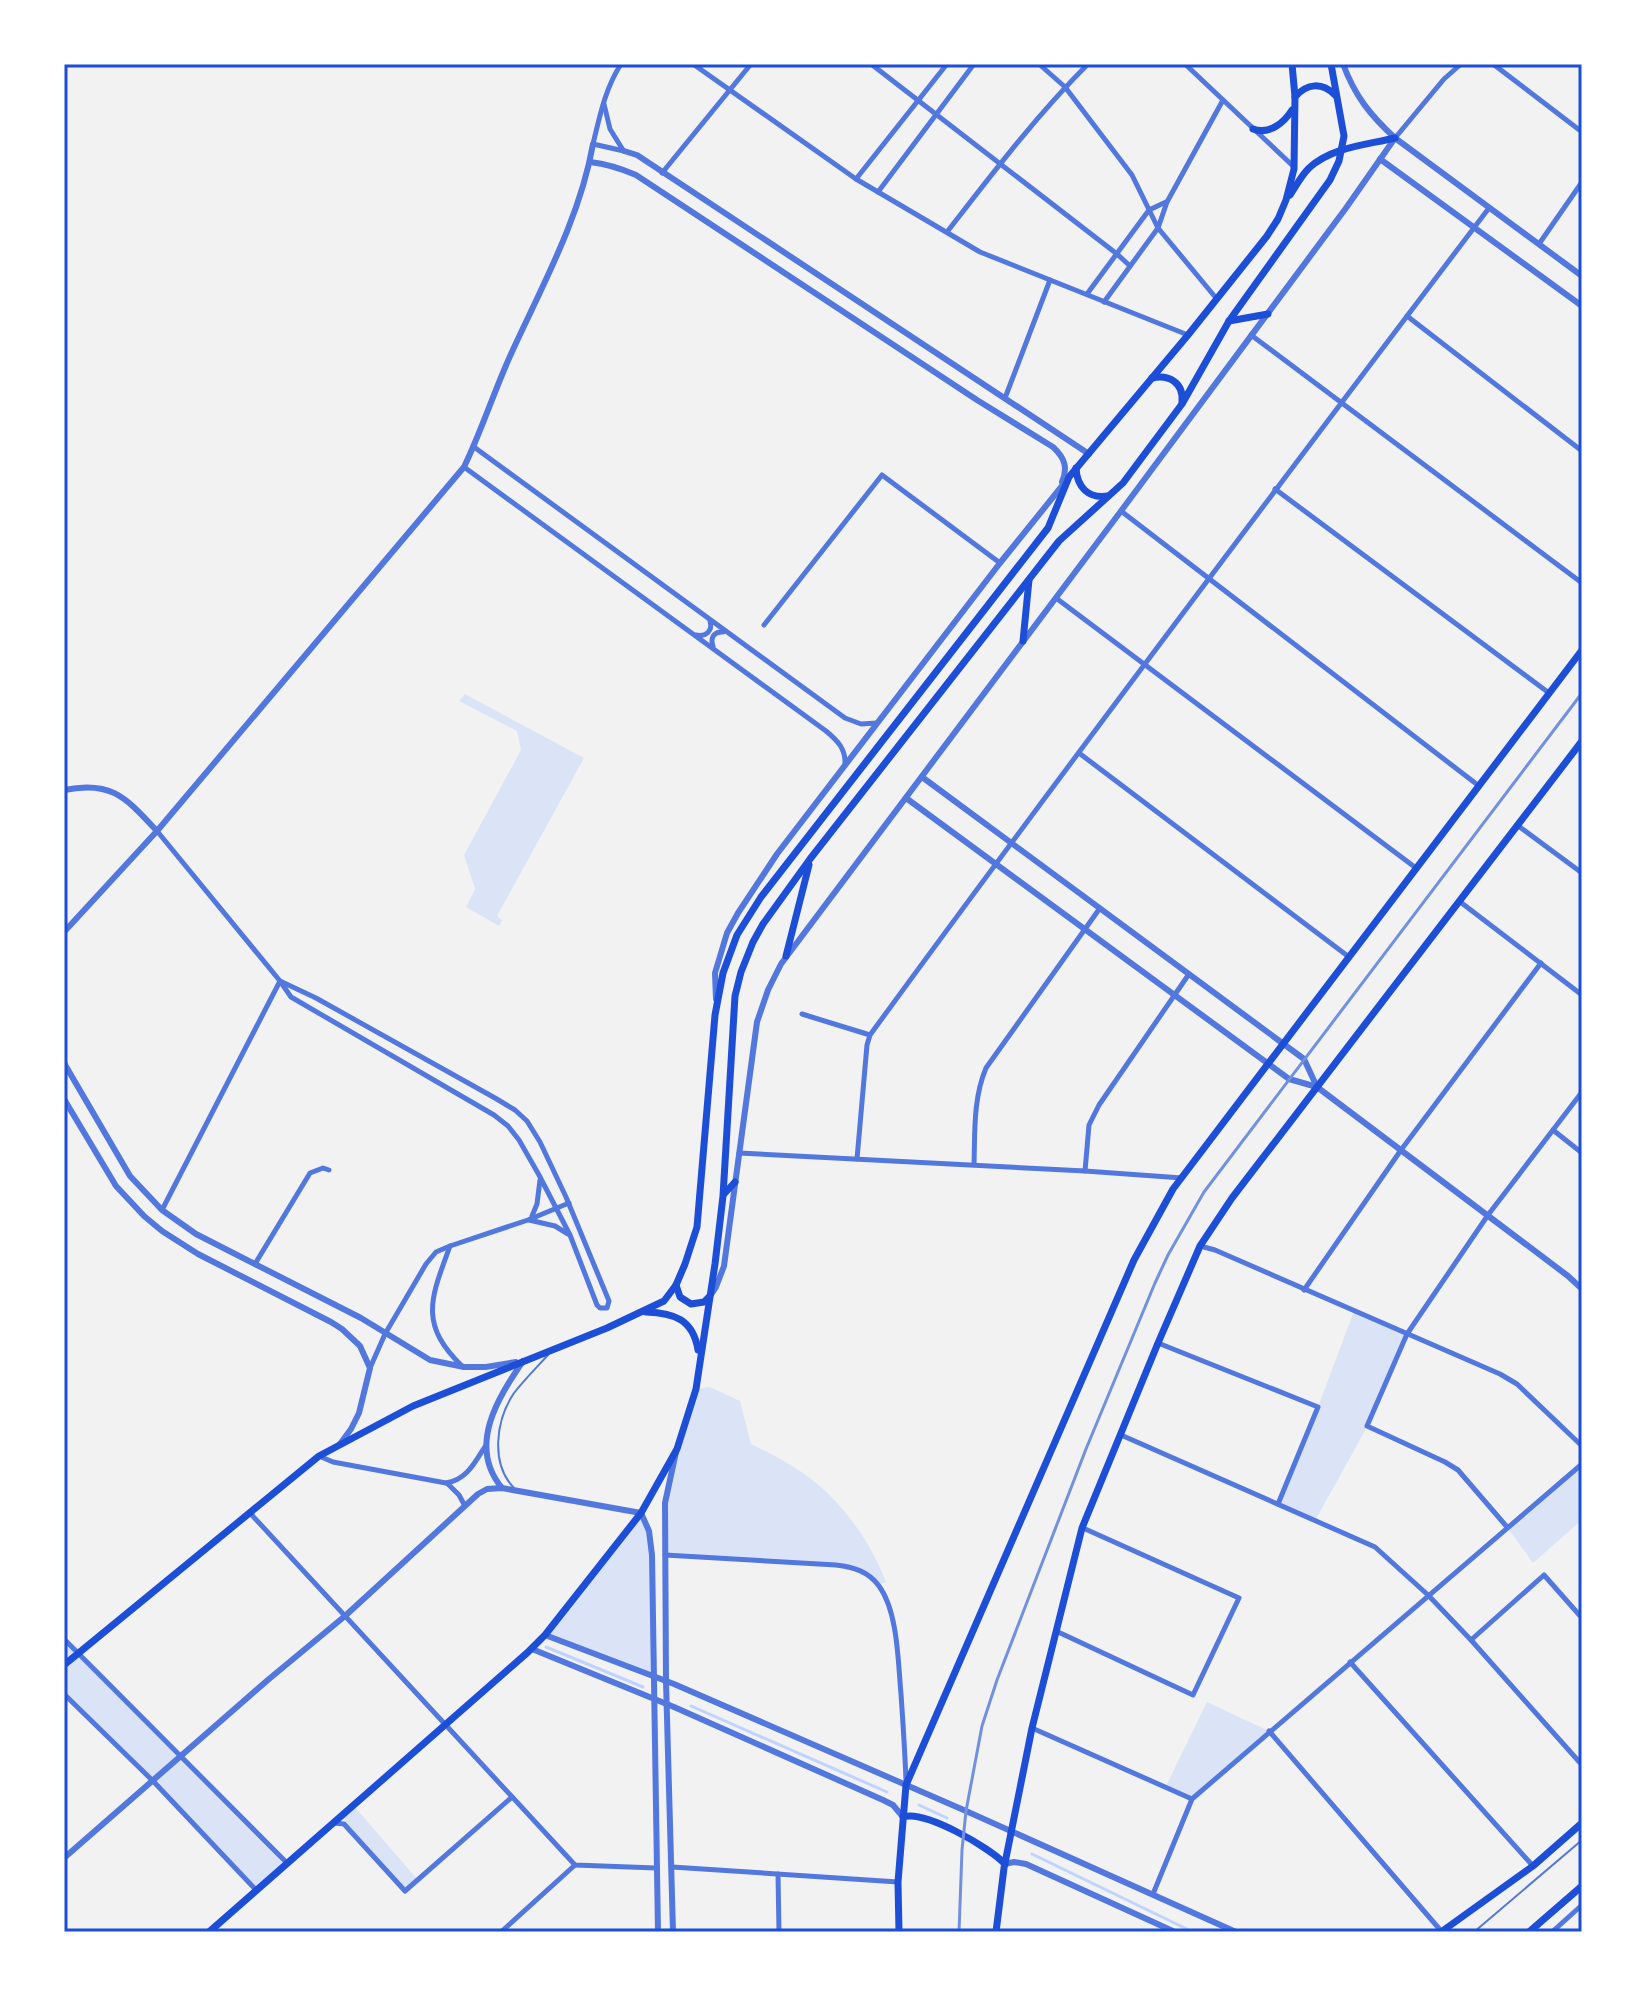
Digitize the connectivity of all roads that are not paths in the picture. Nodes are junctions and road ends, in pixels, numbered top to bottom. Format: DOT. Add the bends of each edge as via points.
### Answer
graph roads {
  1 [pos="621,64"];
  2 [pos="693,64"];
  3 [pos="751,64"];
  4 [pos="871,64"];
  5 [pos="947,64"];
  6 [pos="974,64"];
  7 [pos="1039,64"];
  8 [pos="1088,64"];
  9 [pos="1185,64"];
  10 [pos="1292,64"];
  11 [pos="1331,64"];
  12 [pos="1343,64"];
  13 [pos="1461,64"];
  14 [pos="1493,64"];
  15 [pos="1065,87"];
  16 [pos="730,90"];
  17 [pos="1337,96"];
  18 [pos="919,100"];
  19 [pos="1223,100"];
  20 [pos="1295,100"];
  21 [pos="603,101"];
  22 [pos="936,114"];
  23 [pos="1253,129"];
  24 [pos="1582,132"];
  25 [pos="1395,138"];
  26 [pos="593,144"];
  27 [pos="1342,150"];
  28 [pos="624,151"];
  29 [pos="1380,159"];
  30 [pos="590,162"];
  31 [pos="1001,163"];
  32 [pos="1293,166"];
  33 [pos="662,173"];
  34 [pos="856,179"];
  35 [pos="1582,182"];
  36 [pos="878,192"];
  37 [pos="1286,200"];
  38 [pos="1167,202"];
  39 [pos="1489,208"];
  40 [pos="1149,210"];
  41 [pos="1475,226"];
  42 [pos="1158,228"];
  43 [pos="947,232"];
  44 [pos="1539,244"];
  45 [pos="1117,254"];
  46 [pos="1130,266"];
  47 [pos="1582,276"];
  48 [pos="1050,280"];
  49 [pos="1087,294"];
  50 [pos="1216,298"];
  51 [pos="1104,302"];
  52 [pos="1582,306"];
  53 [pos="1268,314"];
  54 [pos="1407,316"];
  55 [pos="1229,321"];
  56 [pos="1188,335"];
  57 [pos="1251,335"];
  58 [pos="1152,378"];
  59 [pos="1005,398"];
  60 [pos="1340,402"];
  61 [pos="1182,404"];
  62 [pos="474,447"];
  63 [pos="1582,451"];
  64 [pos="1089,454"];
  65 [pos="464,467"];
  66 [pos="1076,468"];
  67 [pos="1069,477"];
  68 [pos="1275,489"];
  69 [pos="1056,493"];
  70 [pos="1110,496"];
  71 [pos="1121,511"];
  72 [pos="1000,563"];
  73 [pos="1030,578"];
  74 [pos="1209,579"];
  75 [pos="1582,583"];
  76 [pos="1056,598"];
  77 [pos="709,620"];
  78 [pos="764,625"];
  79 [pos="728,634"];
  80 [pos="695,635"];
  81 [pos="1023,641"];
  82 [pos="716,650"];
  83 [pos="1582,650"];
  84 [pos="1145,665"];
  85 [pos="1549,693"];
  86 [pos="878,723"];
  87 [pos="1582,741"];
  88 [pos="1079,753"];
  89 [pos="845,765"];
  90 [pos="922,777"];
  91 [pos="1479,786"];
  92 [pos="64,790"];
  93 [pos="906,798"];
  94 [pos="1517,824"];
  95 [pos="157,831"];
  96 [pos="1011,843"];
  97 [pos="810,859"];
  98 [pos="995,863"];
  99 [pos="1416,868"];
  100 [pos="1582,873"];
  101 [pos="1458,901"];
  102 [pos="1100,908"];
  103 [pos="1084,929"];
  104 [pos="64,932"];
  105 [pos="786,956"];
  106 [pos="1349,957"];
  107 [pos="1541,963"];
  108 [pos="1189,974"];
  109 [pos="280,981"];
  110 [pos="1175,995"];
  111 [pos="1582,995"];
  112 [pos="716,1003"];
  113 [pos="802,1014"];
  114 [pos="870,1035"];
  115 [pos="1283,1044"];
  116 [pos="64,1063"];
  117 [pos="1268,1064"];
  118 [pos="1317,1087"];
  119 [pos="1582,1092"];
  120 [pos="64,1099"];
  121 [pos="1553,1130"];
  122 [pos="1401,1150"];
  123 [pos="739,1153"];
  124 [pos="1582,1153"];
  125 [pos="857,1159"];
  126 [pos="974,1165"];
  127 [pos="329,1170"];
  128 [pos="1085,1171"];
  129 [pos="539,1175"];
  130 [pos="1182,1178"];
  131 [pos="735,1182"];
  132 [pos="723,1196"];
  133 [pos="569,1203"];
  134 [pos="556,1208"];
  135 [pos="162,1210"];
  136 [pos="1488,1215"];
  137 [pos="528,1220"];
  138 [pos="570,1235"];
  139 [pos="450,1246"];
  140 [pos="1200,1246"];
  141 [pos="255,1264"];
  142 [pos="676,1285"];
  143 [pos="1582,1289"];
  144 [pos="1304,1290"];
  145 [pos="709,1297"];
  146 [pos="642,1312"];
  147 [pos="385,1334"];
  148 [pos="1407,1334"];
  149 [pos="1158,1343"];
  150 [pos="552,1351"];
  151 [pos="523,1361"];
  152 [pos="698,1364"];
  153 [pos="464,1367"];
  154 [pos="370,1368"];
  155 [pos="1120,1435"];
  156 [pos="340,1444"];
  157 [pos="487,1444"];
  158 [pos="1582,1446"];
  159 [pos="677,1449"];
  160 [pos="319,1456"];
  161 [pos="1582,1464"];
  162 [pos="446,1483"];
  163 [pos="502,1488"];
  164 [pos="517,1491"];
  165 [pos="1278,1504"];
  166 [pos="465,1508"];
  167 [pos="249,1512"];
  168 [pos="641,1513"];
  169 [pos="1507,1527"];
  170 [pos="1082,1528"];
  171 [pos="665,1555"];
  172 [pos="1428,1595"];
  173 [pos="345,1616"];
  174 [pos="1582,1618"];
  175 [pos="1056,1630"];
  176 [pos="545,1635"];
  177 [pos="64,1639"];
  178 [pos="1471,1640"];
  179 [pos="532,1649"];
  180 [pos="78,1653"];
  181 [pos="1350,1662"];
  182 [pos="64,1665"];
  183 [pos="654,1676"];
  184 [pos="666,1681"];
  185 [pos="64,1694"];
  186 [pos="654,1699"];
  187 [pos="667,1705"];
  188 [pos="445,1725"];
  189 [pos="1032,1728"];
  190 [pos="1269,1731"];
  191 [pos="181,1756"];
  192 [pos="1582,1765"];
  193 [pos="153,1781"];
  194 [pos="906,1785"];
  195 [pos="512,1797"];
  196 [pos="1192,1799"];
  197 [pos="346,1812"];
  198 [pos="903,1817"];
  199 [pos="333,1823"];
  200 [pos="1582,1823"];
  201 [pos="344,1824"];
  202 [pos="1012,1831"];
  203 [pos="1582,1840"];
  204 [pos="64,1858"];
  205 [pos="287,1863"];
  206 [pos="1005,1864"];
  207 [pos="575,1865"];
  208 [pos="1533,1866"];
  209 [pos="672,1867"];
  210 [pos="656,1868"];
  211 [pos="778,1874"];
  212 [pos="898,1882"];
  213 [pos="1582,1886"];
  214 [pos="257,1891"];
  215 [pos="1153,1894"];
  216 [pos="1582,1905"];
  217 [pos="209,1932"];
  218 [pos="501,1932"];
  219 [pos="658,1932"];
  220 [pos="673,1932"];
  221 [pos="779,1932"];
  222 [pos="899,1932"];
  223 [pos="996,1932"];
  224 [pos="1175,1932"];
  225 [pos="1236,1932"];
  226 [pos="1442,1932"];
  227 [pos="1474,1932"];
  228 [pos="1529,1932"];
  229 [pos="1552,1932"];
  1 -- 21 [label="street"];
  2 -- 16 [label="street"];
  3 -- 16 [label="street"];
  4 -- 18 [label="street"];
  5 -- 18 [label="street"];
  6 -- 22 [label="street"];
  7 -- 15 [label="street"];
  8 -- 15 [label="street"];
  9 -- 19 [label="street"];
  10 -- 20 [label="main road"];
  11 -- 17 [label="main road"];
  12 -- 25 [label="street" via="1370,115"];
  13 -- 25 [label="street"];
  14 -- 24 [label="street"];
  15 -- 31 [label="street"];
  15 -- 40 [label="street" via="1132,175"];
  16 -- 33 [label="street"];
  16 -- 34 [label="street"];
  17 -- 20 [label="main road" via="1319,85 1302,89"];
  17 -- 27 [label="main road"];
  18 -- 22 [label="street"];
  18 -- 34 [label="street"];
  19 -- 23 [label="street"];
  19 -- 38 [label="street"];
  20 -- 23 [label="main road" via="1290,114 1272,129"];
  20 -- 32 [label="main road"];
  21 -- 26 [label="street"];
  21 -- 28 [label="street" via="610,129"];
  22 -- 31 [label="street"];
  22 -- 36 [label="street"];
  23 -- 32 [label="street"];
  25 -- 27 [label="main road"];
  25 -- 29 [label="street"];
  25 -- 39 [label="street"];
  26 -- 28 [label="street"];
  26 -- 30 [label="street"];
  27 -- 37 [label="main road" via="1307,170"];
  27 -- 55 [label="main road" via="1330,180"];
  28 -- 33 [label="street"];
  29 -- 41 [label="street"];
  29 -- 53 [label="street"];
  30 -- 62 [label="street" via="569,230"];
  30 -- 69 [label="street" via="636,175 1053,447 1066,466"];
  31 -- 43 [label="street"];
  31 -- 45 [label="street"];
  32 -- 37 [label="main road"];
  33 -- 59 [label="street"];
  34 -- 36 [label="street"];
  35 -- 44 [label="street"];
  36 -- 43 [label="street"];
  37 -- 50 [label="main road" via="1267,236"];
  38 -- 40 [label="street"];
  38 -- 42 [label="street"];
  39 -- 41 [label="street"];
  39 -- 44 [label="street"];
  40 -- 42 [label="street"];
  40 -- 45 [label="street"];
  41 -- 52 [label="street"];
  41 -- 54 [label="street"];
  42 -- 46 [label="street"];
  42 -- 50 [label="street"];
  43 -- 48 [label="street" via="980,252"];
  44 -- 47 [label="street"];
  45 -- 46 [label="street"];
  45 -- 49 [label="street"];
  46 -- 51 [label="street"];
  48 -- 49 [label="street"];
  48 -- 59 [label="street"];
  49 -- 51 [label="street"];
  50 -- 56 [label="main road"];
  51 -- 56 [label="street"];
  53 -- 55 [label="main road"];
  53 -- 57 [label="street"];
  54 -- 60 [label="street"];
  54 -- 63 [label="street"];
  55 -- 61 [label="main road"];
  56 -- 58 [label="main road"];
  57 -- 60 [label="street"];
  57 -- 71 [label="street"];
  58 -- 61 [label="main road" via="1175,381"];
  58 -- 64 [label="main road"];
  59 -- 64 [label="street"];
  60 -- 68 [label="street"];
  60 -- 75 [label="street"];
  61 -- 70 [label="main road"];
  62 -- 65 [label="street"];
  62 -- 77 [label="street"];
  64 -- 66 [label="main road"];
  65 -- 80 [label="street"];
  65 -- 95 [label="street"];
  66 -- 67 [label="main road"];
  66 -- 70 [label="main road" via="1085,492"];
  67 -- 69 [label="street"];
  67 -- 112 [label="main road" via="1048,528 747,917 729,953"];
  68 -- 74 [label="street"];
  68 -- 85 [label="street"];
  69 -- 72 [label="street"];
  70 -- 73 [label="main road" via="1059,541"];
  71 -- 74 [label="street"];
  71 -- 76 [label="street"];
  72 -- 78 [label="street" via="882,475"];
  72 -- 86 [label="street"];
  73 -- 81 [label="main road"];
  73 -- 97 [label="main road"];
  74 -- 84 [label="street"];
  74 -- 91 [label="street"];
  76 -- 81 [label="street"];
  76 -- 84 [label="street"];
  77 -- 79 [label="street"];
  77 -- 80 [label="street" via="708,633"];
  79 -- 82 [label="street" via="714,635"];
  79 -- 86 [label="street" via="845,718"];
  80 -- 82 [label="street"];
  81 -- 90 [label="street"];
  82 -- 89 [label="street" via="837,741"];
  83 -- 85 [label="main road"];
  84 -- 88 [label="street"];
  84 -- 99 [label="street"];
  85 -- 91 [label="main road"];
  86 -- 89 [label="street"];
  87 -- 94 [label="main road"];
  88 -- 96 [label="street"];
  88 -- 106 [label="street"];
  89 -- 112 [label="street" via="732,923 717,963"];
  90 -- 93 [label="street"];
  90 -- 96 [label="street"];
  91 -- 99 [label="main road"];
  92 -- 95 [label="street" via="93,787 120,796"];
  93 -- 98 [label="street"];
  93 -- 105 [label="street"];
  94 -- 100 [label="street"];
  94 -- 101 [label="main road"];
  95 -- 104 [label="street"];
  95 -- 109 [label="street"];
  96 -- 98 [label="street"];
  96 -- 102 [label="street"];
  97 -- 105 [label="main road"];
  97 -- 132 [label="main road" via="763,924 738,983"];
  98 -- 103 [label="street"];
  98 -- 114 [label="street"];
  99 -- 106 [label="main road"];
  101 -- 107 [label="street"];
  101 -- 118 [label="main road"];
  102 -- 103 [label="street"];
  102 -- 108 [label="street"];
  103 -- 110 [label="street"];
  103 -- 126 [label="street" via="986,1068 976,1101"];
  105 -- 123 [label="street" via="757,1022"];
  106 -- 115 [label="main road"];
  107 -- 111 [label="street"];
  107 -- 122 [label="street"];
  108 -- 110 [label="street"];
  108 -- 115 [label="street"];
  109 -- 129 [label="street" via="291,997 494,1115 519,1140"];
  109 -- 133 [label="street" via="515,1110 540,1142"];
  109 -- 135 [label="street"];
  110 -- 117 [label="street"];
  110 -- 128 [label="street" via="1099,1105 1089,1125"];
  112 -- 142 [label="main road" via="697,1227"];
  113 -- 114 [label="street"];
  114 -- 125 [label="street"];
  115 -- 117 [label="main road"];
  115 -- 118 [label="street" via="1304,1059"];
  116 -- 135 [label="street" via="130,1176"];
  117 -- 118 [label="street" via="1289,1079"];
  117 -- 130 [label="main road"];
  118 -- 122 [label="street"];
  118 -- 140 [label="main road"];
  119 -- 121 [label="street"];
  120 -- 154 [label="street" via="116,1186 144,1216 185,1247 342,1329 360,1346"];
  121 -- 124 [label="street"];
  121 -- 136 [label="street"];
  122 -- 136 [label="street"];
  122 -- 144 [label="street"];
  123 -- 125 [label="street"];
  123 -- 131 [label="street"];
  125 -- 126 [label="street"];
  126 -- 128 [label="street"];
  127 -- 141 [label="street" via="310,1173"];
  128 -- 130 [label="street"];
  129 -- 134 [label="street"];
  129 -- 137 [label="street" via="537,1204"];
  130 -- 194 [label="main road" via="1134,1260"];
  131 -- 132 [label="main road"];
  131 -- 145 [label="street" via="724,1266"];
  132 -- 145 [label="main road"];
  133 -- 134 [label="street"];
  133 -- 138 [label="street" via="609,1301 607,1308 597,1305"];
  134 -- 137 [label="street"];
  134 -- 138 [label="street"];
  135 -- 141 [label="street"];
  136 -- 143 [label="street"];
  136 -- 148 [label="street"];
  137 -- 138 [label="street"];
  137 -- 139 [label="street"];
  139 -- 147 [label="street" via="430,1258"];
  139 -- 153 [label="street" via="435,1287 433,1322 438,1338"];
  140 -- 144 [label="street"];
  140 -- 149 [label="main road"];
  141 -- 147 [label="street"];
  142 -- 145 [label="main road" via="680,1297 691,1304"];
  142 -- 146 [label="main road" via="664,1301"];
  144 -- 148 [label="street"];
  145 -- 152 [label="main road"];
  146 -- 150 [label="main road"];
  146 -- 152 [label="main road" via="670,1315 687,1325 697,1342"];
  147 -- 153 [label="street" via="430,1360"];
  147 -- 154 [label="street"];
  148 -- 158 [label="street" via="1517,1384"];
  148 -- 169 [label="street" via="1367,1426 1458,1470"];
  149 -- 155 [label="main road"];
  149 -- 165 [label="street" via="1318,1407"];
  150 -- 151 [label="main road"];
  150 -- 164 [label="lane" via="514,1394 497,1441 506,1480"];
  151 -- 153 [label="street"];
  151 -- 156 [label="main road" via="413,1406"];
  151 -- 157 [label="street" via="495,1406"];
  152 -- 159 [label="main road" via="696,1389"];
  154 -- 156 [label="street" via="359,1413"];
  155 -- 165 [label="street"];
  155 -- 170 [label="main road"];
  156 -- 160 [label="main road"];
  157 -- 162 [label="street" via="464,1476"];
  157 -- 163 [label="street" via="491,1471"];
  159 -- 168 [label="main road"];
  159 -- 171 [label="street" via="665,1503"];
  160 -- 162 [label="street"];
  160 -- 167 [label="main road"];
  161 -- 169 [label="street"];
  162 -- 166 [label="street"];
  163 -- 164 [label="street"];
  163 -- 166 [label="street" via="483,1491"];
  164 -- 168 [label="street"];
  165 -- 172 [label="street" via="1375,1547"];
  166 -- 173 [label="street"];
  167 -- 173 [label="street"];
  167 -- 180 [label="main road"];
  168 -- 176 [label="main road"];
  168 -- 183 [label="street" via="652,1555"];
  169 -- 172 [label="street"];
  170 -- 175 [label="main road"];
  170 -- 175 [label="street" via="1239,1598 1193,1695"];
  171 -- 184 [label="street"];
  171 -- 194 [label="street" via="836,1565 866,1573 885,1597 897,1642"];
  172 -- 178 [label="street"];
  172 -- 181 [label="street"];
  173 -- 188 [label="street"];
  173 -- 191 [label="street"];
  174 -- 178 [label="street" via="1544,1575"];
  175 -- 189 [label="main road"];
  176 -- 179 [label="main road"];
  176 -- 183 [label="street"];
  177 -- 180 [label="street"];
  178 -- 192 [label="street"];
  179 -- 186 [label="street"];
  179 -- 188 [label="main road"];
  180 -- 182 [label="main road"];
  180 -- 191 [label="street"];
  181 -- 190 [label="street"];
  181 -- 208 [label="street"];
  183 -- 184 [label="street"];
  183 -- 186 [label="street"];
  184 -- 187 [label="street"];
  184 -- 194 [label="street"];
  185 -- 193 [label="street"];
  186 -- 187 [label="street"];
  186 -- 210 [label="street"];
  187 -- 198 [label="street" via="883,1800"];
  187 -- 209 [label="street"];
  188 -- 195 [label="street"];
  188 -- 197 [label="main road"];
  189 -- 196 [label="street"];
  189 -- 202 [label="main road"];
  190 -- 196 [label="street"];
  190 -- 226 [label="street"];
  191 -- 193 [label="street"];
  191 -- 205 [label="street"];
  193 -- 204 [label="street"];
  193 -- 214 [label="street"];
  194 -- 198 [label="main road"];
  194 -- 202 [label="street"];
  195 -- 201 [label="street" via="405,1891"];
  195 -- 207 [label="street"];
  196 -- 215 [label="street"];
  197 -- 199 [label="main road"];
  197 -- 201 [label="street"];
  198 -- 206 [label="main road" via="916,1816 963,1835"];
  198 -- 212 [label="main road"];
  199 -- 201 [label="street"];
  199 -- 205 [label="main road"];
  200 -- 208 [label="main road"];
  202 -- 206 [label="main road"];
  202 -- 215 [label="street"];
  203 -- 227 [label="lane"];
  205 -- 214 [label="main road"];
  206 -- 223 [label="main road"];
  206 -- 224 [label="street" via="1026,1864"];
  207 -- 210 [label="street"];
  207 -- 218 [label="street"];
  208 -- 226 [label="main road"];
  209 -- 211 [label="street"];
  209 -- 220 [label="street"];
  210 -- 219 [label="street"];
  211 -- 212 [label="street"];
  211 -- 221 [label="street"];
  212 -- 222 [label="main road"];
  213 -- 228 [label="main road"];
  214 -- 217 [label="main road"];
  215 -- 225 [label="street"];
  216 -- 229 [label="street"];
}
